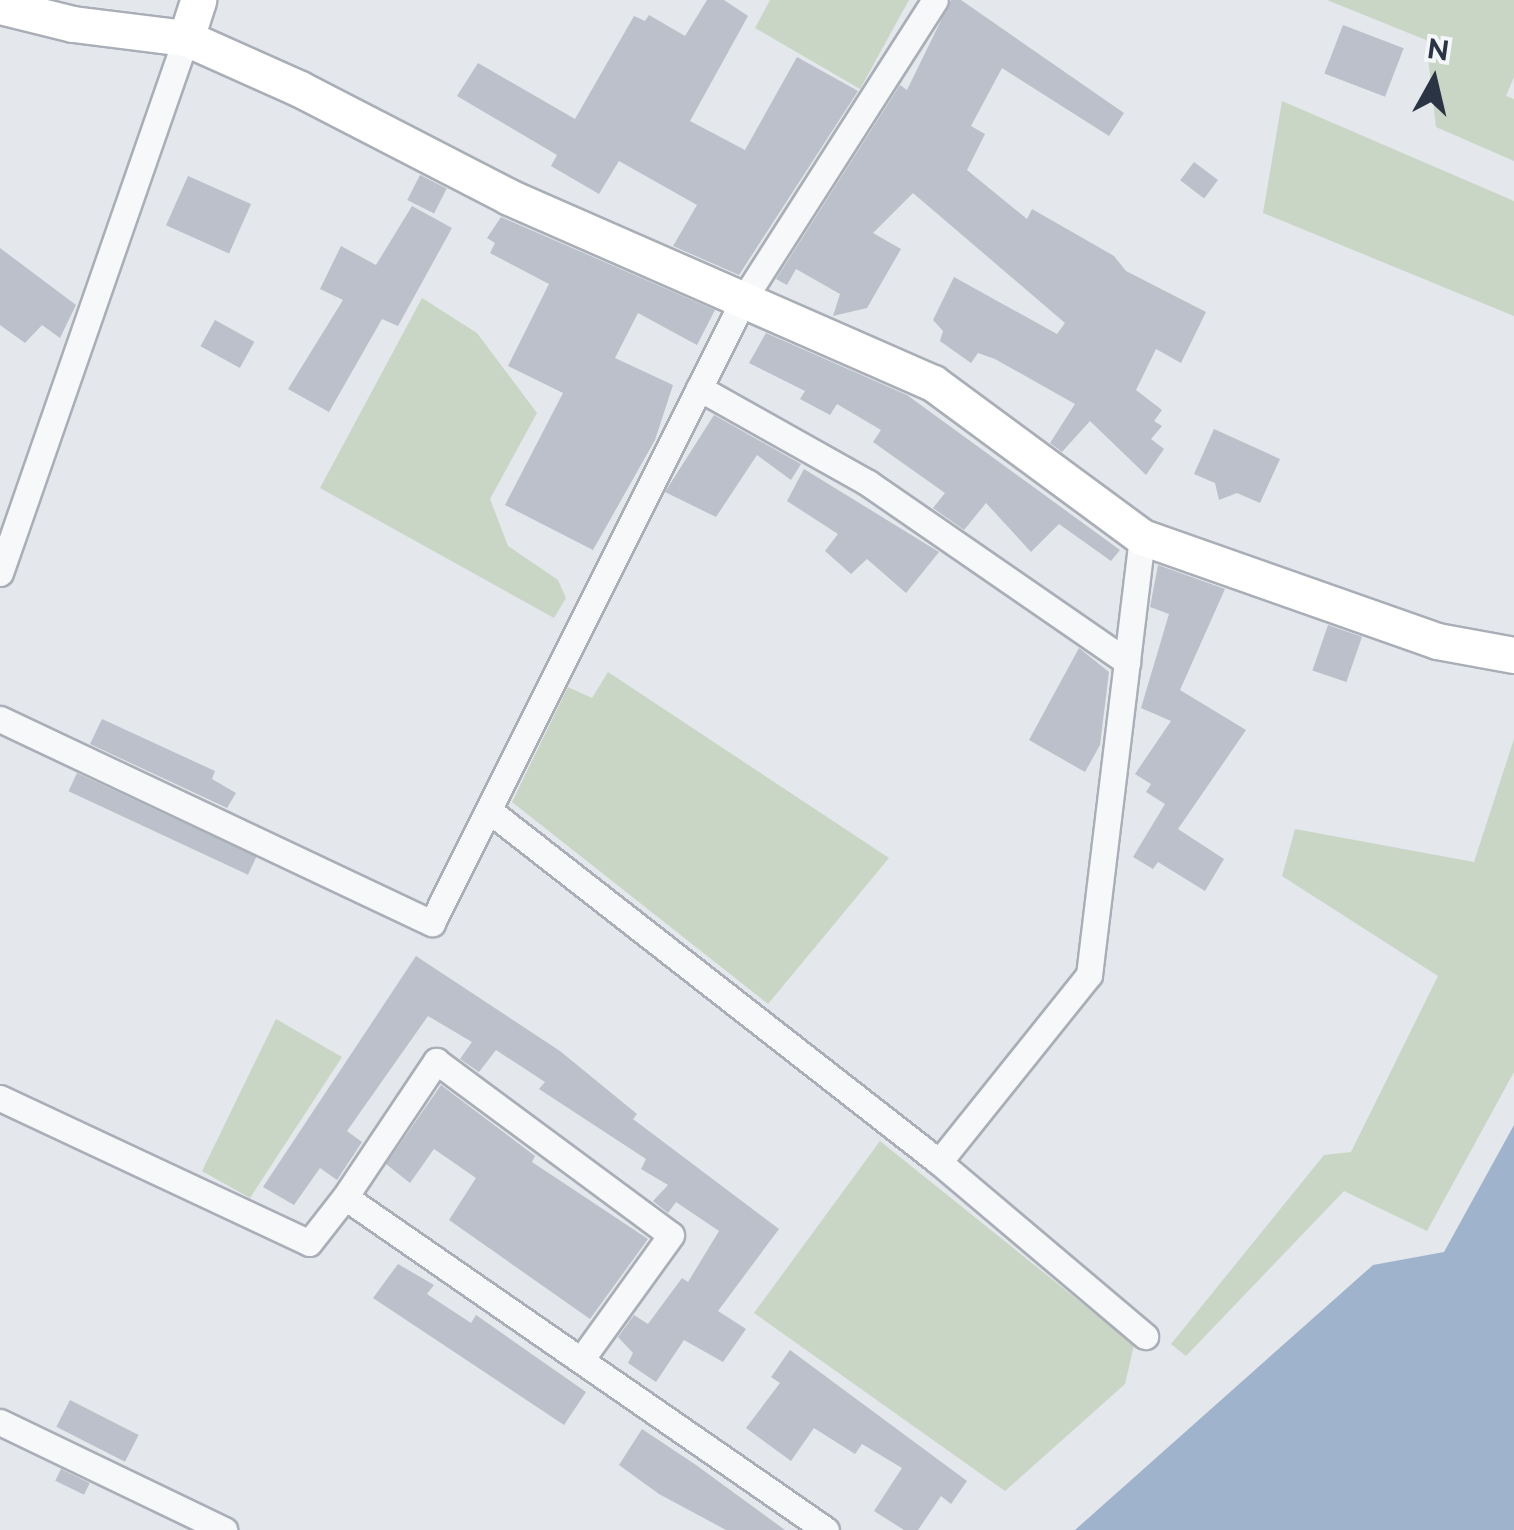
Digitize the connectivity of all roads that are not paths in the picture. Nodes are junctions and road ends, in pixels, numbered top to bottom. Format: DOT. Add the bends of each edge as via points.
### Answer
graph roads {
  1 [pos="198,0"];
  2 [pos="934,0"];
  3 [pos="0,6"];
  4 [pos="186,38"];
  5 [pos="743,300"];
  6 [pos="699,388"];
  7 [pos="1142,537"];
  8 [pos="0,573"];
  9 [pos="1514,655"];
  10 [pos="1128,662"];
  11 [pos="0,719"];
  12 [pos="491,812"];
  13 [pos="0,1098"];
  14 [pos="940,1162"];
  15 [pos="345,1197"];
  16 [pos="1145,1336"];
  17 [pos="581,1360"];
  18 [pos="0,1422"];
  19 [pos="224,1530"];
  20 [pos="826,1530"];
  1 -- 4 [label="street"];
  2 -- 5 [label="street"];
  3 -- 4 [label="street" via="73,24"];
  4 -- 5 [label="street" via="509,197"];
  4 -- 8 [label="street"];
  5 -- 6 [label="street"];
  5 -- 7 [label="street" via="932,384"];
  6 -- 10 [label="street" via="868,483"];
  6 -- 12 [label="street"];
  7 -- 9 [label="street" via="1437,642"];
  7 -- 10 [label="street"];
  10 -- 14 [label="street" via="1089,975"];
  11 -- 12 [label="street" via="432,923"];
  12 -- 14 [label="street"];
  13 -- 15 [label="street" via="309,1243"];
  14 -- 16 [label="street"];
  15 -- 17 [label="street"];
  15 -- 17 [label="street" via="436,1061 671,1235"];
  17 -- 20 [label="street"];
  18 -- 19 [label="street"];
}
